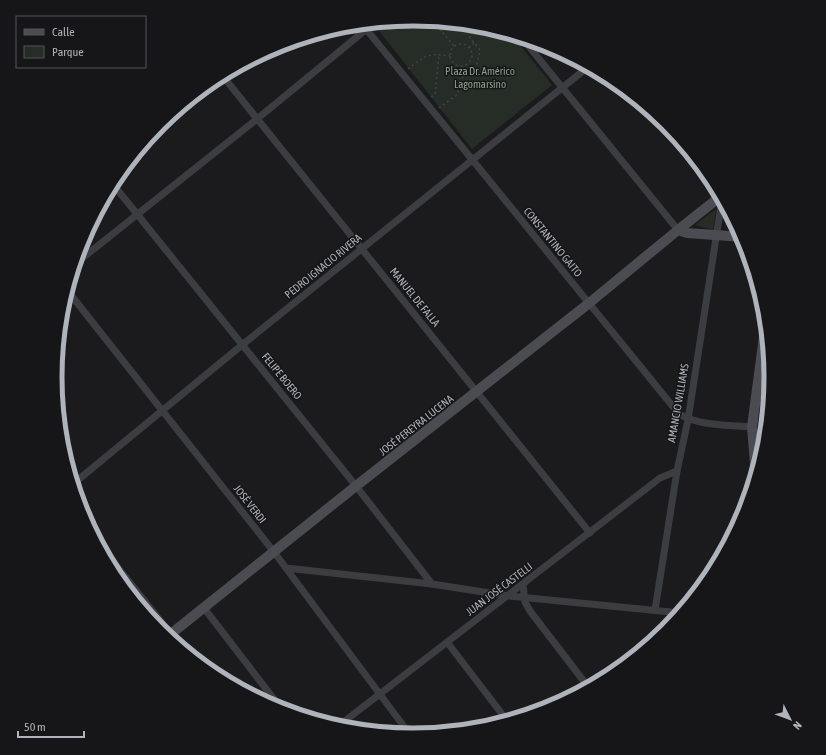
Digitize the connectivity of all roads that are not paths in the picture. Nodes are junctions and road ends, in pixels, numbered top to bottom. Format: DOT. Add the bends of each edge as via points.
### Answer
graph roads {
  1 [pos="367,29"];
  2 [pos="359,30"];
  3 [pos="529,46"];
  4 [pos="584,70"];
  5 [pos="226,80"];
  6 [pos="563,87"];
  7 [pos="257,119"];
  8 [pos="473,159"];
  9 [pos="117,189"];
  10 [pos="716,200"];
  11 [pos="721,209"];
  12 [pos="137,214"];
  13 [pos="678,230"];
  14 [pos="717,235"];
  15 [pos="735,236"];
  16 [pos="362,249"];
  17 [pos="83,258"];
  18 [pos="71,295"];
  19 [pos="588,304"];
  20 [pos="242,345"];
  21 [pos="763,346"];
  22 [pos="477,392"];
  23 [pos="163,410"];
  24 [pos="688,420"];
  25 [pos="752,427"];
  26 [pos="755,460"];
  27 [pos="677,471"];
  28 [pos="77,481"];
  29 [pos="356,486"];
  30 [pos="590,533"];
  31 [pos="274,552"];
  32 [pos="286,568"];
  33 [pos="125,578"];
  34 [pos="432,584"];
  35 [pos="523,585"];
  36 [pos="509,596"];
  37 [pos="524,597"];
  38 [pos="141,599"];
  39 [pos="204,608"];
  40 [pos="655,610"];
  41 [pos="674,613"];
  42 [pos="172,634"];
  43 [pos="447,642"];
  44 [pos="586,684"];
  45 [pos="380,695"];
  46 [pos="275,701"];
  47 [pos="504,717"];
  48 [pos="344,722"];
  49 [pos="405,729"];
  1 -- 8 [label="street, CONSTANTINO GAITO"];
  2 -- 7 [label="street"];
  3 -- 6 [label="street"];
  4 -- 6 [label="street, PEDRO IGNACIO RIVERA"];
  5 -- 7 [label="street, MANUEL DE FALLA"];
  6 -- 8 [label="street, PEDRO IGNACIO RIVERA"];
  6 -- 13 [label="street"];
  7 -- 12 [label="street"];
  7 -- 16 [label="street, MANUEL DE FALLA"];
  8 -- 16 [label="street, PEDRO IGNACIO RIVERA"];
  8 -- 19 [label="street, CONSTANTINO GAITO"];
  9 -- 12 [label="street, FELIPE BOERO"];
  10 -- 13 [label="street, JOSÉ PEREYRA LUCENA"];
  11 -- 14 [label="street, AMANCIO WILLIAMS"];
  12 -- 17 [label="street"];
  12 -- 20 [label="street, FELIPE BOERO"];
  13 -- 14 [label="street"];
  13 -- 19 [label="street, JOSÉ PEREYRA LUCENA"];
  14 -- 15 [label="street"];
  14 -- 24 [label="street, AMANCIO WILLIAMS"];
  16 -- 20 [label="street, PEDRO IGNACIO RIVERA"];
  16 -- 22 [label="street, MANUEL DE FALLA"];
  18 -- 23 [label="street, JOSÉ VERDI"];
  19 -- 22 [label="street, JOSÉ PEREYRA LUCENA"];
  19 -- 24 [label="street, CONSTANTINO GAITO" via="679,414"];
  20 -- 23 [label="street, PEDRO IGNACIO RIVERA"];
  20 -- 29 [label="street, FELIPE BOERO"];
  21 -- 25 [label="street"];
  22 -- 29 [label="street, JOSÉ PEREYRA LUCENA"];
  22 -- 30 [label="street, MANUEL DE FALLA"];
  23 -- 28 [label="street, PEDRO IGNACIO RIVERA"];
  23 -- 31 [label="street, JOSÉ VERDI"];
  24 -- 25 [label="street"];
  24 -- 27 [label="street, AMANCIO WILLIAMS"];
  25 -- 26 [label="street"];
  27 -- 30 [label="street, JUAN JOSÉ CASTELLI" via="660,478"];
  27 -- 40 [label="street, AMANCIO WILLIAMS"];
  29 -- 31 [label="street, JOSÉ PEREYRA LUCENA"];
  29 -- 34 [label="street, FELIPE BOERO"];
  30 -- 35 [label="street, JUAN JOSÉ CASTELLI"];
  31 -- 32 [label="street, JOSÉ VERDI"];
  31 -- 39 [label="street, JOSÉ PEREYRA LUCENA"];
  32 -- 34 [label="street"];
  32 -- 45 [label="street, JOSÉ VERDI"];
  33 -- 38 [label="street"];
  34 -- 36 [label="street"];
  35 -- 36 [label="street, JUAN JOSÉ CASTELLI"];
  35 -- 37 [label="street"];
  36 -- 37 [label="street"];
  36 -- 43 [label="street, JUAN JOSÉ CASTELLI"];
  37 -- 40 [label="street"];
  37 -- 44 [label="street" via="530,611"];
  39 -- 42 [label="street, JOSÉ PEREYRA LUCENA"];
  39 -- 46 [label="street"];
  40 -- 41 [label="street"];
  43 -- 45 [label="street, JUAN JOSÉ CASTELLI"];
  43 -- 47 [label="street"];
  45 -- 48 [label="street, JUAN JOSÉ CASTELLI"];
  45 -- 49 [label="street, JOSÉ VERDI"];
}
